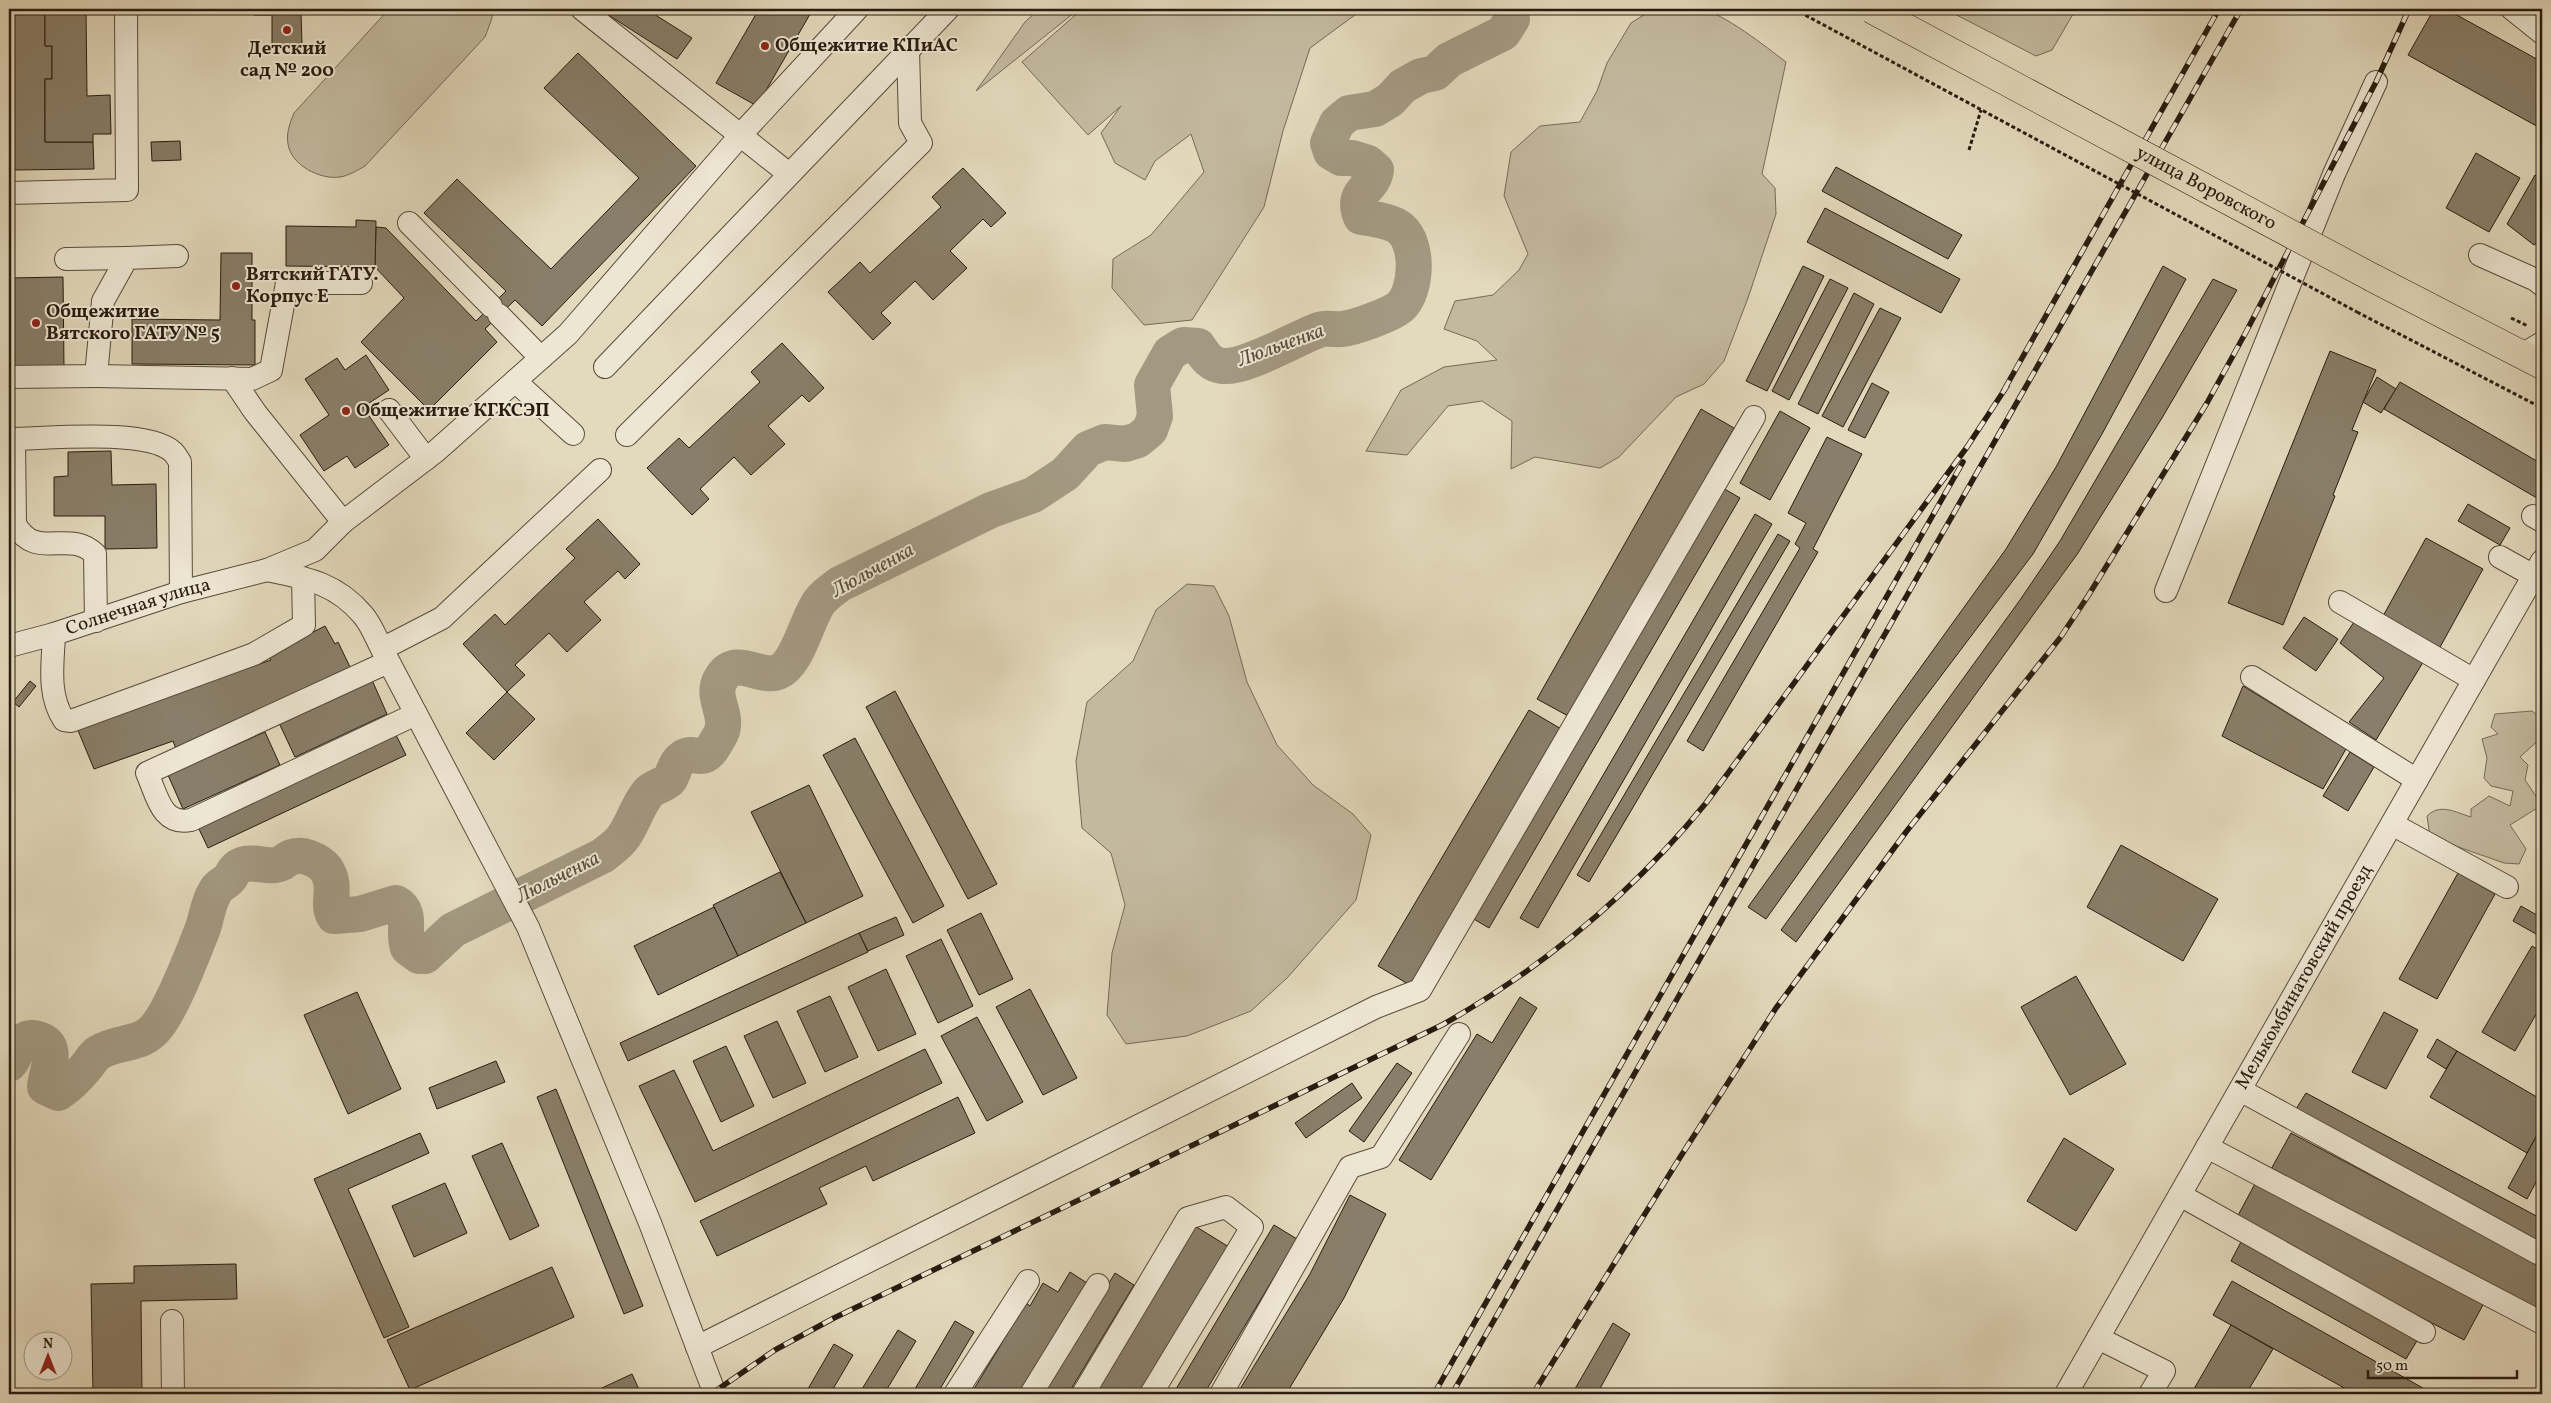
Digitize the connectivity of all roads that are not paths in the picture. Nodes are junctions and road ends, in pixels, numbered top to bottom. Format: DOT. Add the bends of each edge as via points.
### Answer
graph roads {
  1 [pos="126,9"];
  2 [pos="582,9"];
  3 [pos="857,9"];
  4 [pos="948,9"];
  5 [pos="1871,9"];
  6 [pos="2512,9"];
  7 [pos="2542,32"];
  8 [pos="908,50"];
  9 [pos="2376,82"];
  10 [pos="741,135"];
  11 [pos="790,174"];
  12 [pos="9,193"];
  13 [pos="409,223"];
  14 [pos="2480,255"];
  15 [pos="177,256"];
  16 [pos="127,258"];
  17 [pos="66,259"];
  18 [pos="361,283"];
  19 [pos="2542,285"];
  20 [pos="2536,354"];
  21 [pos="541,358"];
  22 [pos="605,367"];
  23 [pos="96,376"];
  24 [pos="9,377"];
  25 [pos="232,378"];
  26 [pos="515,381"];
  27 [pos="389,410"];
  28 [pos="1754,417"];
  29 [pos="573,434"];
  30 [pos="626,435"];
  31 [pos="11,439"];
  32 [pos="426,459"];
  33 [pos="600,470"];
  34 [pos="343,522"];
  35 [pos="2500,557"];
  36 [pos="2538,569"];
  37 [pos="267,570"];
  38 [pos="303,578"];
  39 [pos="2166,591"];
  40 [pos="181,592"];
  41 [pos="2340,602"];
  42 [pos="96,620"];
  43 [pos="54,634"];
  44 [pos="9,646"];
  45 [pos="385,655"];
  46 [pos="2252,677"];
  47 [pos="2474,680"];
  48 [pos="416,714"];
  49 [pos="2417,780"];
  50 [pos="2392,824"];
  51 [pos="2507,887"];
  52 [pos="1459,1034"];
  53 [pos="2240,1090"];
  54 [pos="2207,1147"];
  55 [pos="2180,1195"];
  56 [pos="2538,1253"];
  57 [pos="1028,1281"];
  58 [pos="1098,1285"];
  59 [pos="172,1321"];
  60 [pos="2542,1323"];
  61 [pos="2424,1332"];
  62 [pos="2098,1338"];
  63 [pos="697,1347"];
  64 [pos="173,1394"];
  65 [pos="715,1394"];
  66 [pos="955,1394"];
  67 [pos="1031,1394"];
  68 [pos="1083,1394"];
  69 [pos="1151,1394"];
  70 [pos="1222,1394"];
  71 [pos="2066,1394"];
  72 [pos="2150,1394"];
  1 -- 12 [label="street" via="127,190"];
  2 -- 10 [label="street"];
  3 -- 10 [label="street, Солнечная улица"];
  4 -- 8 [label="street"];
  5 -- 20 [label="main road, улица Воровского, bridge" via="2373,278"];
  6 -- 7 [label="street"];
  8 -- 11 [label="street"];
  8 -- 30 [label="street" via="910,123 921,143"];
  9 -- 39 [label="street" via="2334,174"];
  10 -- 11 [label="street"];
  10 -- 21 [label="street, Солнечная улица" via="568,334"];
  11 -- 22 [label="street"];
  13 -- 21 [label="street"];
  14 -- 19 [label="street"];
  15 -- 16 [label="street"];
  16 -- 17 [label="street"];
  16 -- 23 [label="street" via="102,301"];
  18 -- 25 [label="street" via="287,283 271,370 252,379"];
  21 -- 26 [label="street, Солнечная улица"];
  23 -- 24 [label="street"];
  23 -- 25 [label="street"];
  25 -- 34 [label="street" via="255,412"];
  26 -- 29 [label="street"];
  26 -- 32 [label="street, Солнечная улица"];
  27 -- 32 [label="street"];
  28 -- 63 [label="street" via="1420,990 1376,1007"];
  31 -- 40 [label="street" via="124,437 145,440 173,452 180,462"];
  31 -- 42 [label="street" via="15,524 30,541 39,544 78,543 95,554"];
  32 -- 34 [label="street, Солнечная улица"];
  33 -- 45 [label="street" via="442,618"];
  34 -- 37 [label="street, Солнечная улица" via="314,550"];
  35 -- 36 [label="street"];
  36 -- 47 [label="street, Мелькомбинатовский проезд"];
  37 -- 38 [label="street"];
  37 -- 40 [label="street, Солнечная улица"];
  38 -- 43 [label="street" via="304,625 254,654 71,721 64,720 60,714 52,688"];
  38 -- 45 [label="street" via="322,582 363,615"];
  40 -- 42 [label="street, Солнечная улица"];
  41 -- 47 [label="street"];
  42 -- 43 [label="street, Солнечная улица"];
  43 -- 44 [label="street, Солнечная улица"];
  45 -- 48 [label="street"];
  45 -- 48 [label="street" via="147,773 164,812 170,819 180,822 191,820"];
  46 -- 49 [label="street"];
  47 -- 49 [label="street, Мелькомбинатовский проезд"];
  48 -- 63 [label="street" via="528,927"];
  49 -- 50 [label="street, Мелькомбинатовский проезд"];
  50 -- 51 [label="street"];
  50 -- 53 [label="street, Мелькомбинатовский проезд"];
  52 -- 70 [label="street" via="1382,1157 1350,1167"];
  53 -- 54 [label="street, Мелькомбинатовский проезд"];
  53 -- 56 [label="street"];
  54 -- 55 [label="street, Мелькомбинатовский проезд"];
  54 -- 60 [label="street"];
  55 -- 61 [label="street"];
  55 -- 62 [label="street, Мелькомбинатовский проезд"];
  57 -- 66 [label="street"];
  58 -- 67 [label="street"];
  59 -- 64 [label="street"];
  62 -- 71 [label="street, Мелькомбинатовский проезд"];
  62 -- 72 [label="street" via="2164,1371"];
  63 -- 65 [label="street"];
  68 -- 69 [label="street" via="1188,1218 1226,1207 1252,1227"];
}
